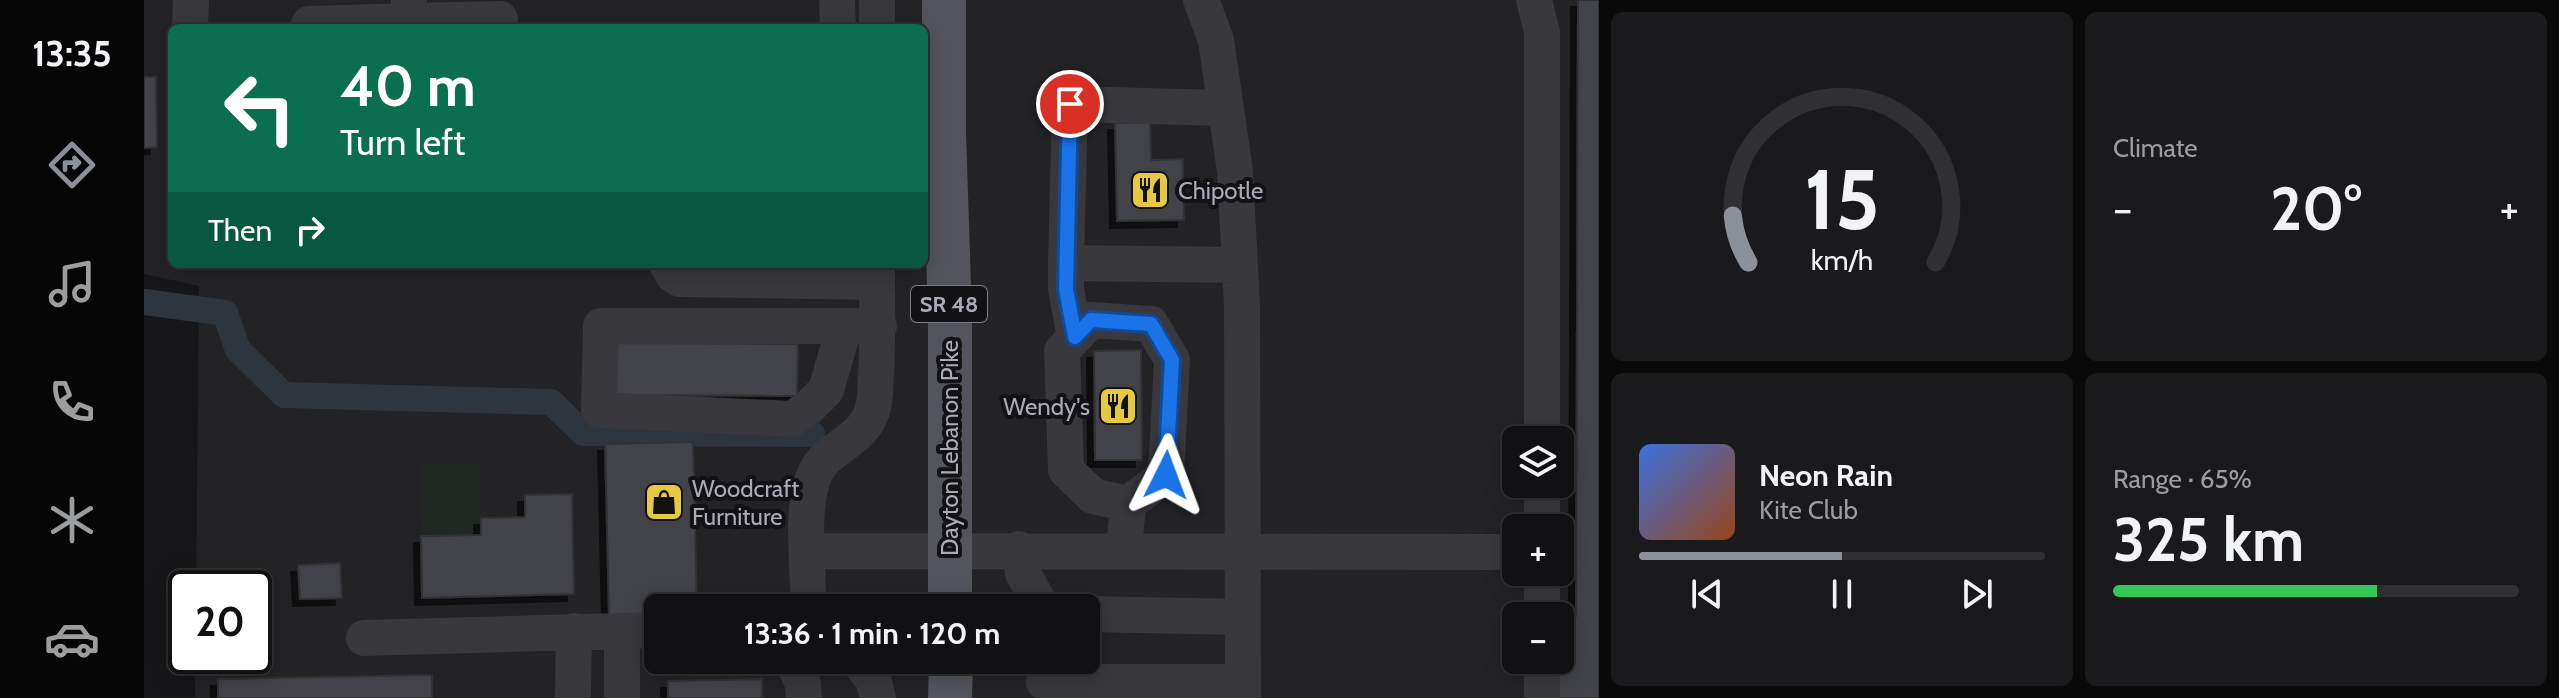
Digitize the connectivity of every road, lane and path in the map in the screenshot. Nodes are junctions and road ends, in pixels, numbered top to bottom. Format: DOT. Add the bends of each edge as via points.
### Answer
graph roads {
  1 [pos="191,0"];
  2 [pos="837,0"];
  3 [pos="877,0"];
  4 [pos="944,0"];
  5 [pos="1201,0"];
  6 [pos="1534,0"];
  7 [pos="409,11"];
  8 [pos="500,19"];
  9 [pos="190,24"];
  10 [pos="309,24"];
  11 [pos="838,24"];
  12 [pos="877,24"];
  13 [pos="1225,108"];
  14 [pos="1066,263"];
  15 [pos="1240,265"];
  16 [pos="669,268"];
  17 [pos="840,273"];
  18 [pos="877,273"];
  19 [pos="862,327"];
  20 [pos="1075,337"];
  21 [pos="1542,426"];
  22 [pos="1128,504"];
  23 [pos="949,549"];
  24 [pos="1019,549"];
  25 [pos="1124,550"];
  26 [pos="808,551"];
  27 [pos="1243,551"];
  28 [pos="1502,552"];
  29 [pos="808,594"];
  30 [pos="950,594"];
  31 [pos="1034,594"];
  32 [pos="1100,614"];
  33 [pos="1243,617"];
  34 [pos="644,630"];
  35 [pos="574,631"];
  36 [pos="622,631"];
  37 [pos="364,638"];
  38 [pos="798,674"];
  39 [pos="869,674"];
  40 [pos="951,674"];
  41 [pos="1542,674"];
  42 [pos="1044,680"];
  43 [pos="1243,690"];
  44 [pos="573,698"];
  45 [pos="622,698"];
  46 [pos="804,698"];
  47 [pos="878,698"];
  48 [pos="950,698"];
  49 [pos="1542,698"];
  1 -- 9 [label="lane"];
  2 -- 11 [label="lane"];
  3 -- 12 [label="lane"];
  4 -- 23 [label="main road, Dayton Lebanon Pike / SR 48"];
  5 -- 13 [label="lane" via="1216,40"];
  6 -- 21 [label="lane" via="1542,32"];
  7 -- 8 [label="lane"];
  7 -- 10 [label="lane"];
  13 -- 14 [label="lane" via="1070,104"];
  13 -- 15 [label="lane"];
  14 -- 15 [label="lane"];
  14 -- 20 [label="lane"];
  15 -- 27 [label="lane"];
  16 -- 17 [label="lane" via="680,279"];
  17 -- 18 [label="lane"];
  18 -- 19 [label="lane"];
  19 -- 19 [label="lane" via="601,326 599,410 792,419 826,390"];
  19 -- 26 [label="lane" via="873,409 855,438 824,459 814,474 808,491"];
  20 -- 22 [label="lane" via="1062,351 1066,470 1093,496"];
  20 -- 22 [label="lane" via="1091,320 1151,324 1172,360 1166,475"];
  22 -- 25 [label="lane"];
  23 -- 24 [label="lane"];
  23 -- 26 [label="lane"];
  23 -- 30 [label="main road, Dayton Lebanon Pike / SR 48"];
  24 -- 25 [label="lane"];
  24 -- 31 [label="lane"];
  25 -- 27 [label="lane"];
  26 -- 29 [label="lane"];
  27 -- 28 [label="lane"];
  27 -- 33 [label="lane"];
  32 -- 33 [label="lane"];
  33 -- 43 [label="lane"];
  34 -- 36 [label="lane"];
  35 -- 36 [label="lane"];
  35 -- 37 [label="lane"];
  35 -- 44 [label="lane"];
  36 -- 45 [label="lane"];
  38 -- 46 [label="lane"];
  39 -- 47 [label="lane"];
  40 -- 48 [label="main road"];
  41 -- 49 [label="lane"];
  42 -- 43 [label="lane"];
}
